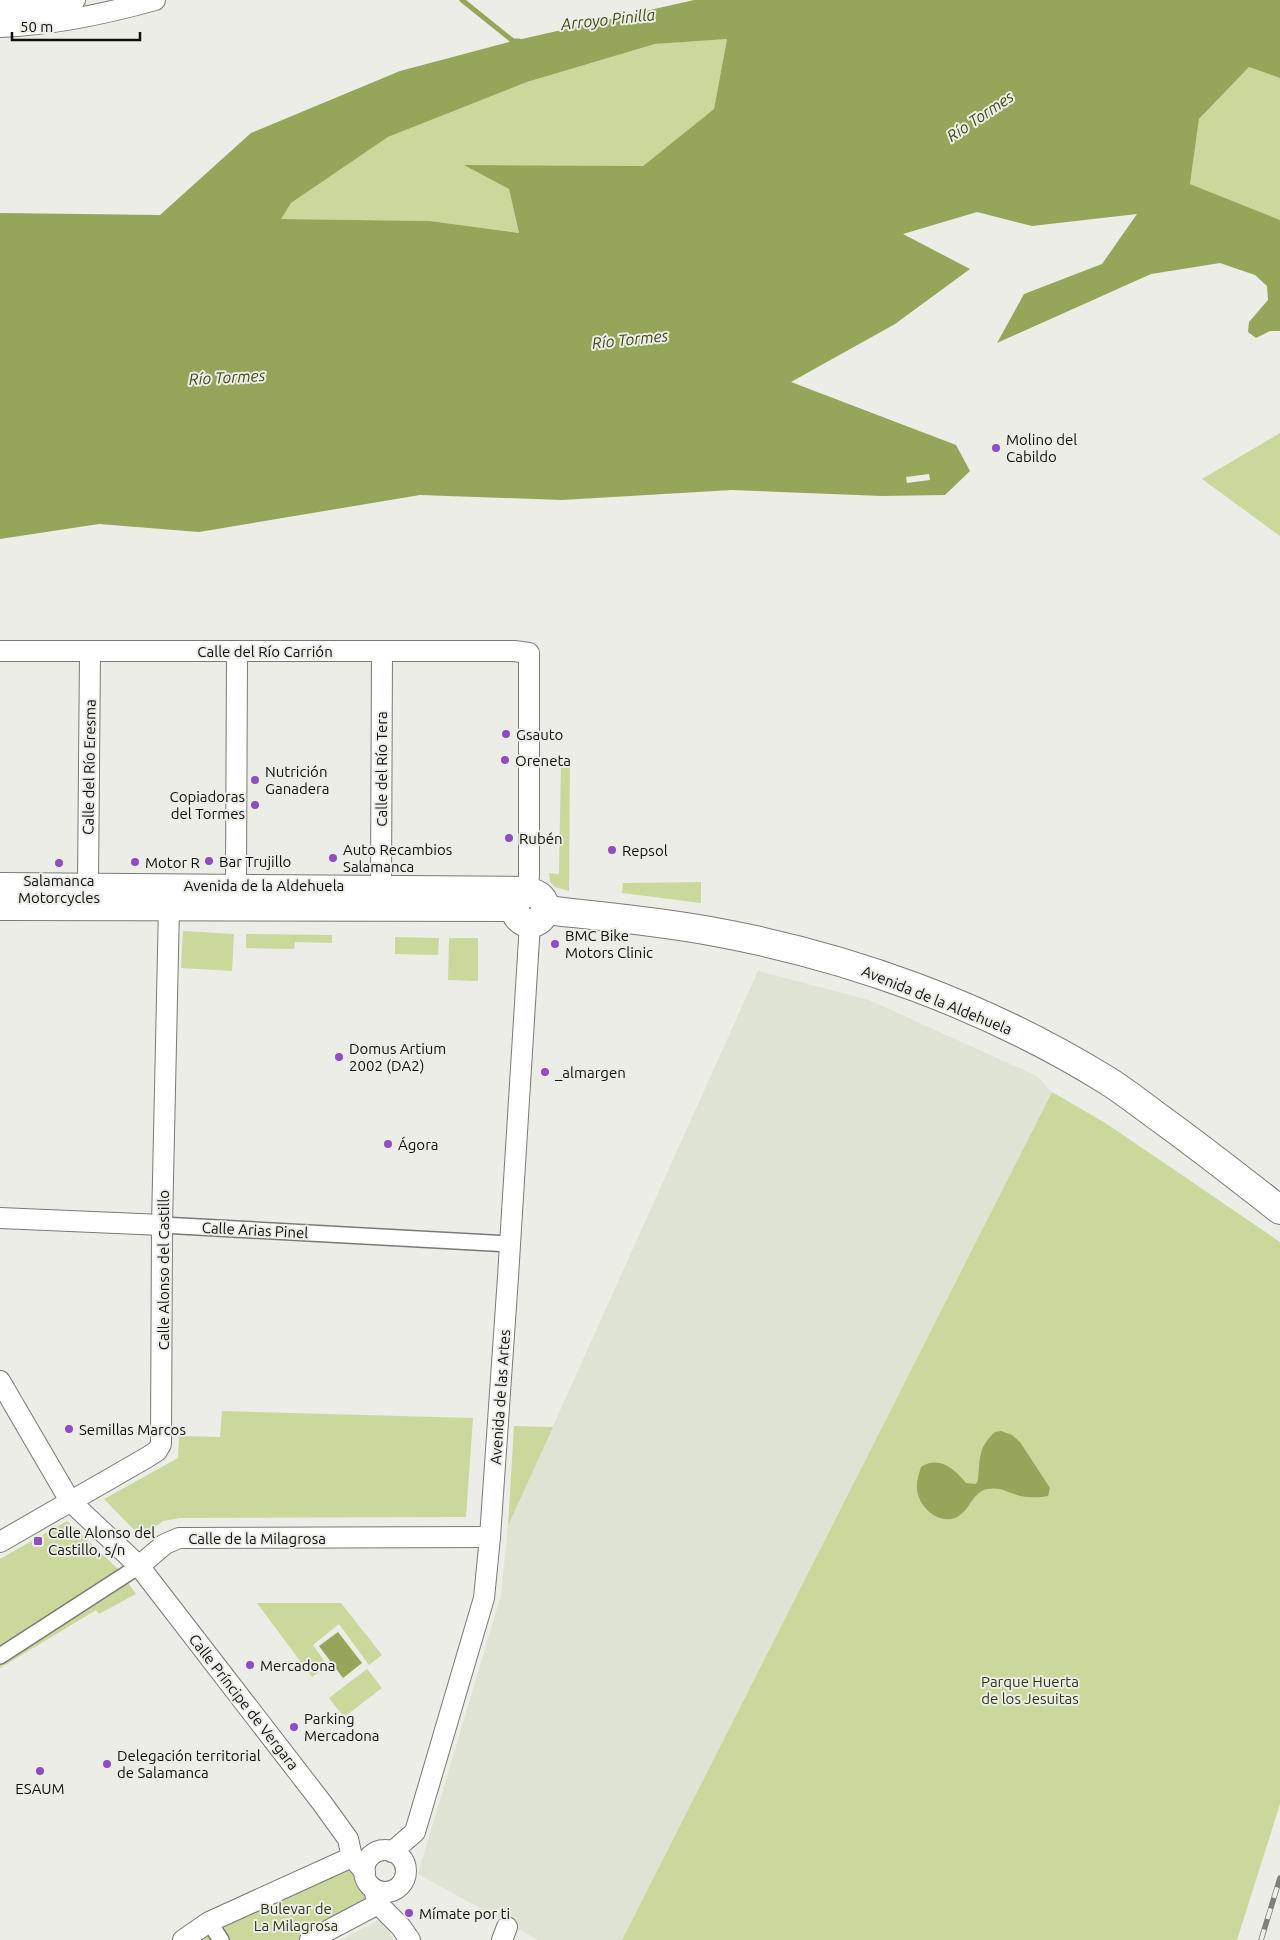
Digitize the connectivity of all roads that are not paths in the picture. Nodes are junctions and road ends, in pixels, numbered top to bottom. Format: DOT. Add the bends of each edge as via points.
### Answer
graph roads {
  1 [pos="75,0"];
  2 [pos="155,0"];
  3 [pos="0,8"];
  4 [pos="0,27"];
  5 [pos="0,651"];
  6 [pos="90,651"];
  7 [pos="382,651"];
  8 [pos="237,652"];
  9 [pos="529,653"];
  10 [pos="0,883"];
  11 [pos="88,884"];
  12 [pos="236,885"];
  13 [pos="381,886"];
  14 [pos="529,904"];
  15 [pos="0,906"];
  16 [pos="169,907"];
  17 [pos="1280,1210"];
  18 [pos="0,1218"];
  19 [pos="162,1225"];
  20 [pos="511,1244"];
  21 [pos="0,1381"];
  22 [pos="70,1501"];
  23 [pos="490,1536"];
  24 [pos="0,1542"];
  25 [pos="139,1566"];
  26 [pos="0,1656"];
  27 [pos="384,1852"];
  28 [pos="363,1872"];
  29 [pos="399,1887"];
  30 [pos="209,1922"];
  31 [pos="406,1934"];
  32 [pos="183,1940"];
  33 [pos="221,1940"];
  34 [pos="310,1940"];
  1 -- 3 [label="street"];
  2 -- 4 [label="street" via="66,19"];
  5 -- 6 [label="street, Calle del Río Carrión"];
  6 -- 8 [label="street, Calle del Río Carrión"];
  6 -- 11 [label="street, Calle del Río Eresma"];
  7 -- 8 [label="street, Calle del Río Carrión"];
  7 -- 9 [label="street, Calle del Río Carrión"];
  7 -- 13 [label="street, Calle del Río Tera"];
  8 -- 12 [label="street"];
  9 -- 14 [label="street, Avenida de las Artes"];
  10 -- 11 [label="street, Avenida de la Aldehuela"];
  11 -- 12 [label="street, Avenida de la Aldehuela"];
  12 -- 13 [label="street, Avenida de la Aldehuela"];
  13 -- 14 [label="street, Avenida de la Aldehuela"];
  14 -- 16 [label="main road, Avenida de la Aldehuela"];
  14 -- 17 [label="main road, Avenida de la Aldehuela" via="710,931 787,948 898,981 986,1016 1110,1082"];
  14 -- 20 [label="street, Avenida de las Artes"];
  15 -- 16 [label="main road, Avenida de la Aldehuela"];
  16 -- 19 [label="street, Calle Alonso del Castillo"];
  18 -- 19 [label="street, Calle Arias Pinel"];
  19 -- 20 [label="street, Calle Arias Pinel"];
  19 -- 22 [label="street, Calle Alonso del Castillo" via="161,1444 146,1458"];
  20 -- 23 [label="street, Avenida de las Artes"];
  21 -- 22 [label="street, Calle Príncipe de Vergara"];
  22 -- 24 [label="street, Calle Alonso del Castillo"];
  22 -- 25 [label="street, Calle Príncipe de Vergara"];
  23 -- 25 [label="street, Calle de la Milagrosa" via="179,1538 165,1544"];
  23 -- 27 [label="street, Avenida de las Artes" via="484,1598 415,1832"];
  25 -- 26 [label="street, Calle de la Milagrosa"];
  25 -- 28 [label="street, Calle Príncipe de Vergara" via="322,1803"];
  27 -- 28 [label="street, Calle Príncipe de Vergara"];
  27 -- 28 [label="street, Avenida de las Artes" via="368,1861"];
  27 -- 29 [label="street" via="399,1856 406,1868 404,1882"];
  28 -- 29 [label="street" via="382,1892"];
  28 -- 30 [label="street"];
  28 -- 31 [label="street, Calle Príncipe de Vergara"];
  28 -- 34 [label="street"];
  29 -- 31 [label="street, Calle Príncipe de Vergara" via="396,1905"];
  30 -- 32 [label="street"];
  30 -- 33 [label="street"];
}
